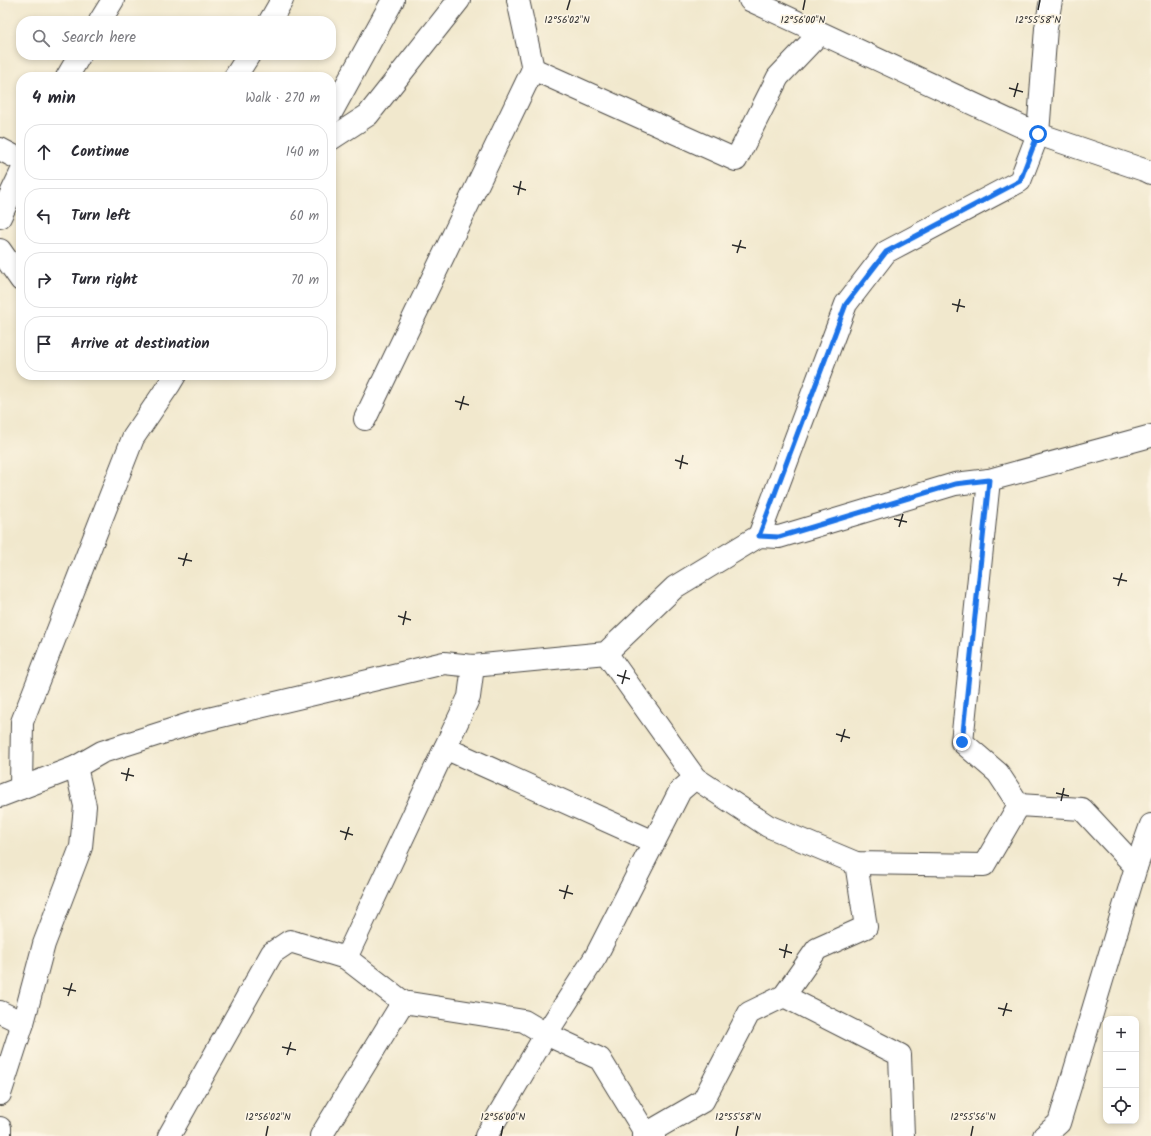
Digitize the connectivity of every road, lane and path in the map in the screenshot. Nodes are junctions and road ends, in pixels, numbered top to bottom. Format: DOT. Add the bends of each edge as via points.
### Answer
graph roads {
  1 [pos="113,0"];
  2 [pos="282,0"];
  3 [pos="393,0"];
  4 [pos="460,0"];
  5 [pos="518,0"];
  6 [pos="750,0"];
  7 [pos="1051,0"];
  8 [pos="103,16"];
  9 [pos="273,16"];
  10 [pos="820,33"];
  11 [pos="77,60"];
  12 [pos="246,60"];
  13 [pos="532,69"];
  14 [pos="70,72"];
  15 [pos="238,72"];
  16 [pos="336,104"];
  17 [pos="1038,134"];
  18 [pos="336,136"];
  19 [pos="0,149"];
  20 [pos="16,157"];
  21 [pos="1151,173"];
  22 [pos="16,183"];
  23 [pos="0,217"];
  24 [pos="0,250"];
  25 [pos="16,273"];
  26 [pos="172,380"];
  27 [pos="365,419"];
  28 [pos="1151,436"];
  29 [pos="989,480"];
  30 [pos="759,536"];
  31 [pos="606,653"];
  32 [pos="473,666"];
  33 [pos="444,748"];
  34 [pos="76,767"];
  35 [pos="695,778"];
  36 [pos="21,788"];
  37 [pos="0,796"];
  38 [pos="1019,805"];
  39 [pos="1151,824"];
  40 [pos="654,842"];
  41 [pos="856,863"];
  42 [pos="1136,867"];
  43 [pos="346,958"];
  44 [pos="784,996"];
  45 [pos="403,1002"];
  46 [pos="0,1012"];
  47 [pos="23,1022"];
  48 [pos="546,1034"];
  49 [pos="0,1094"];
  50 [pos="0,1128"];
  51 [pos="0,1134"];
  52 [pos="648,1135"];
  53 [pos="169,1136"];
  54 [pos="321,1136"];
  55 [pos="486,1136"];
  56 [pos="903,1136"];
  57 [pos="1044,1136"];
  1 -- 8 [label="street"];
  2 -- 9 [label="street"];
  3 -- 16 [label="street"];
  4 -- 18 [label="street" via="368,115"];
  5 -- 13 [label="street"];
  6 -- 10 [label="street"];
  7 -- 17 [label="street" via="1046,28"];
  10 -- 13 [label="street" via="778,77 736,160"];
  10 -- 17 [label="street"];
  11 -- 14 [label="street"];
  12 -- 15 [label="street"];
  13 -- 27 [label="street"];
  17 -- 21 [label="street"];
  17 -- 30 [label="street" via="1020,181 886,252 846,304"];
  19 -- 20 [label="street"];
  22 -- 23 [label="street"];
  24 -- 25 [label="street"];
  26 -- 36 [label="street" via="133,438 22,722"];
  28 -- 29 [label="street"];
  29 -- 30 [label="street" via="955,484 779,537"];
  29 -- 38 [label="street" via="962,742 998,773"];
  30 -- 31 [label="street" via="675,587"];
  31 -- 32 [label="street"];
  31 -- 35 [label="street"];
  32 -- 33 [label="street" via="469,697"];
  32 -- 34 [label="street" via="444,663 196,722 102,752"];
  33 -- 40 [label="street"];
  33 -- 43 [label="street"];
  34 -- 36 [label="street"];
  34 -- 47 [label="street" via="85,806 81,847 44,944"];
  35 -- 40 [label="street" via="680,791"];
  35 -- 41 [label="street" via="768,826"];
  36 -- 37 [label="street"];
  38 -- 41 [label="street" via="984,865"];
  38 -- 42 [label="street" via="1082,810"];
  39 -- 42 [label="street"];
  40 -- 48 [label="street" via="596,956"];
  41 -- 44 [label="street" via="866,927 817,949"];
  42 -- 57 [label="street" via="1059,1122"];
  43 -- 45 [label="street"];
  43 -- 53 [label="street" via="290,941 272,953"];
  44 -- 52 [label="street" via="749,1013 703,1101"];
  44 -- 56 [label="street" via="900,1055"];
  45 -- 48 [label="street" via="524,1021"];
  45 -- 54 [label="street"];
  46 -- 47 [label="street"];
  47 -- 49 [label="street"];
  48 -- 52 [label="street" via="600,1059"];
  48 -- 55 [label="street"];
  50 -- 51 [label="street"];
}
